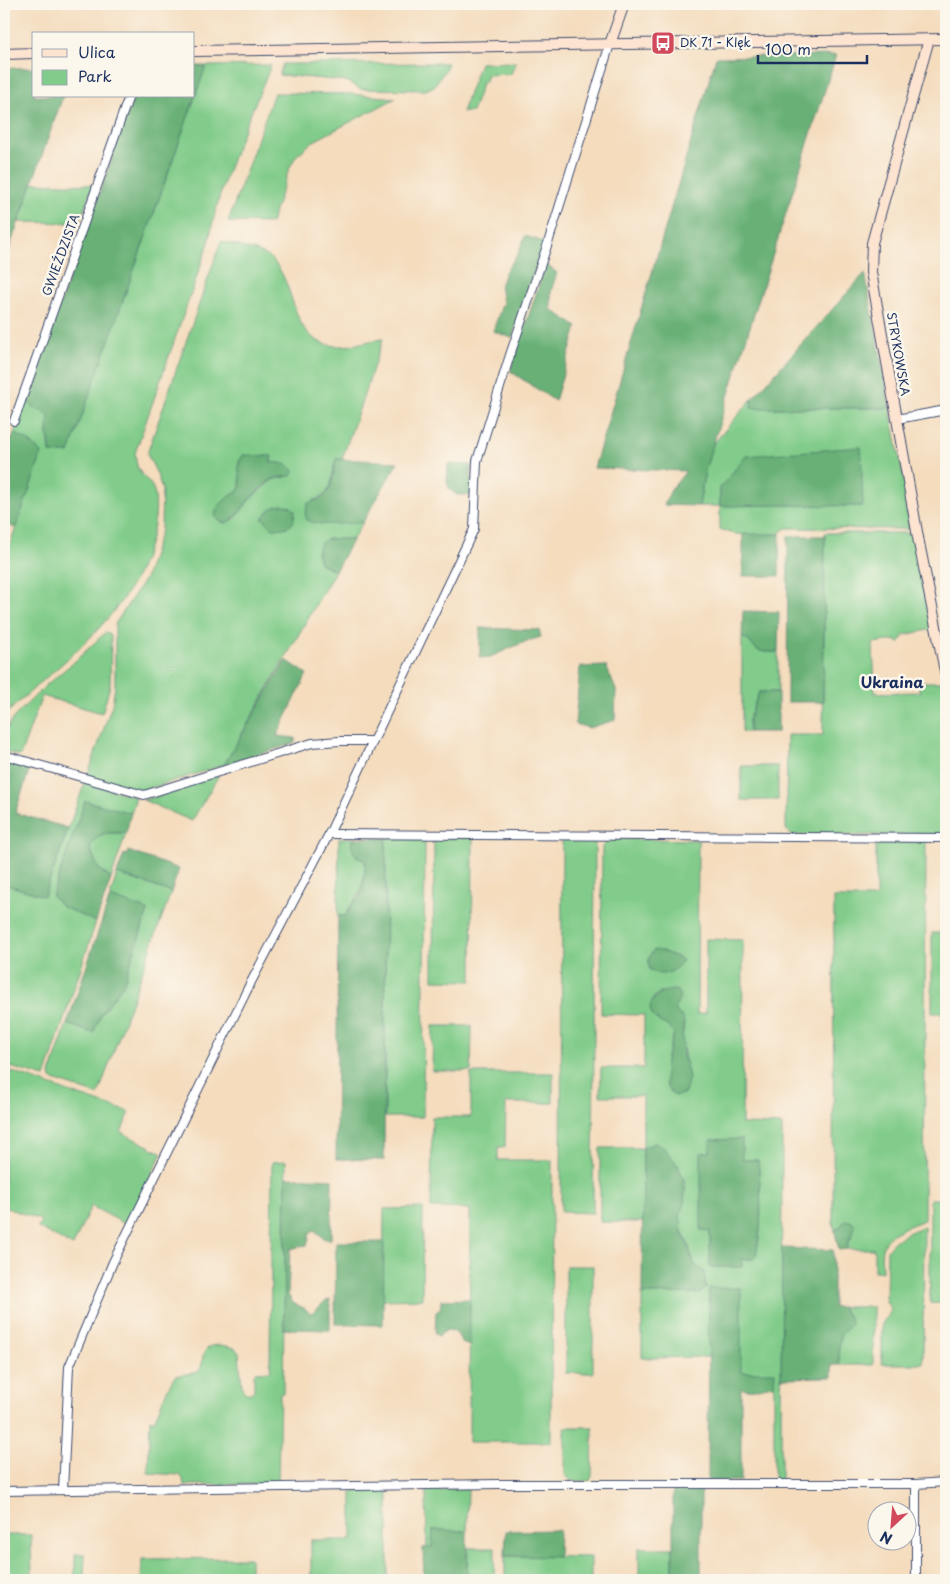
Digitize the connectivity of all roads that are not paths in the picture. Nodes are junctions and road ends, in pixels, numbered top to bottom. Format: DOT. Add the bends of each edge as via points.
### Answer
graph roads {
  1 [pos="624,4"];
  2 [pos="928,39"];
  3 [pos="946,39"];
  4 [pos="610,44"];
  5 [pos="195,51"];
  6 [pos="4,54"];
  7 [pos="32,54"];
  8 [pos="128,98"];
  9 [pos="946,410"];
  10 [pos="897,419"];
  11 [pos="14,421"];
  12 [pos="946,676"];
  13 [pos="373,741"];
  14 [pos="4,755"];
  15 [pos="329,834"];
  16 [pos="946,838"];
  17 [pos="946,1482"];
  18 [pos="916,1484"];
  19 [pos="63,1490"];
  20 [pos="4,1491"];
  21 [pos="916,1580"];
  1 -- 4 [label="main road"];
  2 -- 3 [label="main road"];
  2 -- 4 [label="main road"];
  2 -- 10 [label="main road, STRYKOWSKA" via="871,252 872,281"];
  4 -- 5 [label="main road"];
  4 -- 13 [label="street" via="477,461 474,529"];
  6 -- 7 [label="main road"];
  8 -- 11 [label="street, GWIEŹDZISTA"];
  9 -- 10 [label="street"];
  10 -- 12 [label="main road, STRYKOWSKA"];
  13 -- 14 [label="street" via="312,743 144,795"];
  13 -- 15 [label="street"];
  15 -- 16 [label="street"];
  15 -- 19 [label="street" via="249,986 132,1222 69,1367"];
  17 -- 18 [label="street"];
  18 -- 19 [label="street" via="498,1484"];
  18 -- 21 [label="street"];
  19 -- 20 [label="street"];
}
